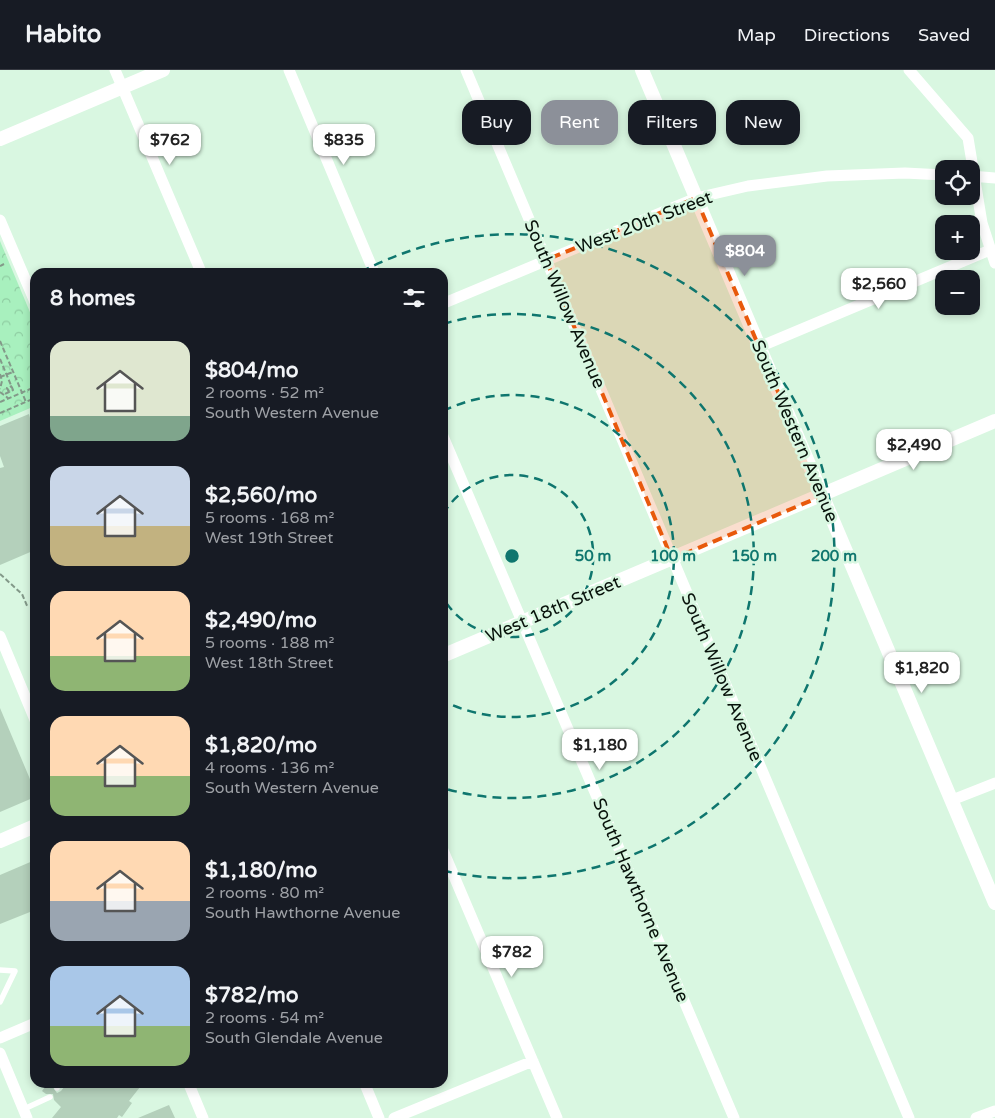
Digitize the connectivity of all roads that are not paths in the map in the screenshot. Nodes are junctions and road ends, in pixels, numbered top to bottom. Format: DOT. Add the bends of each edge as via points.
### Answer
graph roads {
  1 [pos="115,70"];
  2 [pos="164,70"];
  3 [pos="289,70"];
  4 [pos="466,70"];
  5 [pos="642,70"];
  6 [pos="909,70"];
  7 [pos="122,87"];
  8 [pos="0,139"];
  9 [pos="971,160"];
  10 [pos="935,175"];
  11 [pos="980,177"];
  12 [pos="995,178"];
  13 [pos="696,198"];
  14 [pos="979,205"];
  15 [pos="0,220"];
  16 [pos="990,250"];
  17 [pos="546,260"];
  18 [pos="995,262"];
  19 [pos="199,268"];
  20 [pos="372,268"];
  21 [pos="30,290"];
  22 [pos="448,301"];
  23 [pos="759,346"];
  24 [pos="995,421"];
  25 [pos="448,448"];
  26 [pos="822,496"];
  27 [pos="672,559"];
  28 [pos="523,622"];
  29 [pos="0,636"];
  30 [pos="448,653"];
  31 [pos="30,708"];
  32 [pos="995,782"];
  33 [pos="952,800"];
  34 [pos="30,828"];
  35 [pos="0,841"];
  36 [pos="448,862"];
  37 [pos="994,900"];
  38 [pos="0,970"];
  39 [pos="0,1002"];
  40 [pos="30,1027"];
  41 [pos="0,1038"];
  42 [pos="0,1053"];
  43 [pos="533,1061"];
  44 [pos="190,1088"];
  45 [pos="366,1088"];
  46 [pos="50,1097"];
  47 [pos="995,1111"];
  48 [pos="25,1114"];
  49 [pos="203,1118"];
  50 [pos="379,1118"];
  51 [pos="394,1118"];
  52 [pos="557,1118"];
  53 [pos="734,1118"];
  54 [pos="909,1118"];
  55 [pos="976,1118"];
  1 -- 7 [label="street"];
  2 -- 7 [label="street"];
  3 -- 20 [label="street"];
  4 -- 17 [label="street, South Willow Avenue"];
  5 -- 13 [label="street, South Western Avenue"];
  6 -- 9 [label="street" via="968,138"];
  7 -- 8 [label="street"];
  7 -- 19 [label="street"];
  10 -- 13 [label="street, West 20th Street" via="826,176 748,186"];
  11 -- 12 [label="street"];
  13 -- 17 [label="street, West 20th Street"];
  13 -- 23 [label="street, South Western Avenue"];
  14 -- 16 [label="street"];
  15 -- 21 [label="street"];
  16 -- 18 [label="street"];
  16 -- 23 [label="street"];
  17 -- 22 [label="street, West 20th Street"];
  17 -- 27 [label="street, South Willow Avenue"];
  23 -- 26 [label="street, South Western Avenue"];
  24 -- 26 [label="street, West 18th Street"];
  25 -- 28 [label="street, South Hawthorne Avenue"];
  26 -- 27 [label="street, West 18th Street"];
  26 -- 33 [label="street, South Western Avenue"];
  27 -- 28 [label="street, West 18th Street"];
  27 -- 54 [label="street, South Willow Avenue"];
  28 -- 30 [label="street, West 18th Street"];
  28 -- 53 [label="street, South Hawthorne Avenue"];
  29 -- 31 [label="street"];
  32 -- 33 [label="street"];
  33 -- 37 [label="street, South Western Avenue"];
  34 -- 35 [label="street"];
  36 -- 43 [label="street"];
  38 -- 39 [label="lane" via="15,971"];
  40 -- 41 [label="street"];
  42 -- 48 [label="street"];
  43 -- 51 [label="street"];
  43 -- 52 [label="street"];
  44 -- 49 [label="street"];
  45 -- 50 [label="street"];
  46 -- 48 [label="lane"];
  47 -- 55 [label="street"];
}
